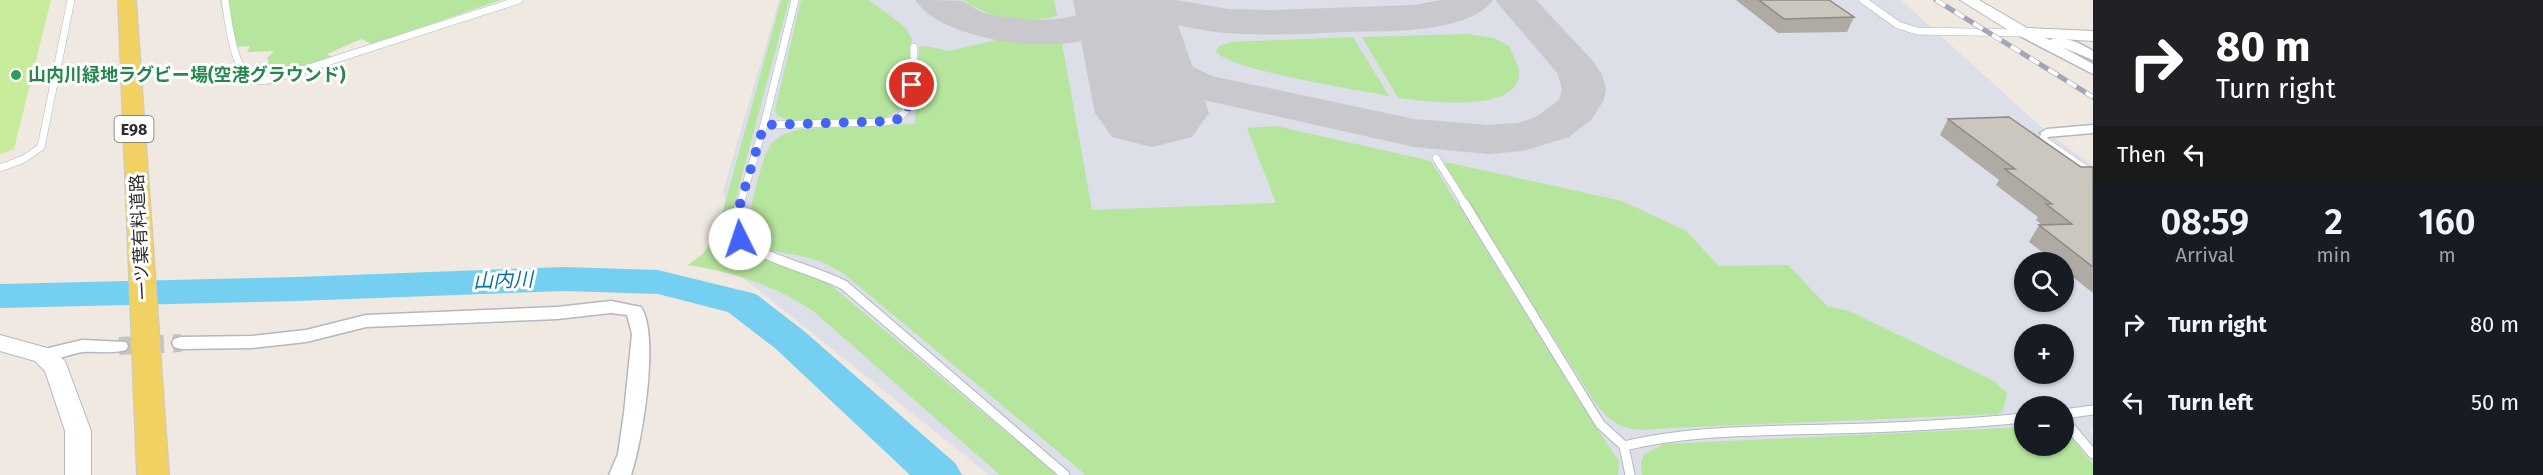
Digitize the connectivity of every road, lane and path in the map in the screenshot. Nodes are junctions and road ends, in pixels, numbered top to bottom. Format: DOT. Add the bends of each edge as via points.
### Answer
graph roads {
  1 [pos="71,0"];
  2 [pos="127,0"];
  3 [pos="225,0"];
  4 [pos="519,0"];
  5 [pos="795,0"];
  6 [pos="1863,0"];
  7 [pos="1968,0"];
  8 [pos="2093,26"];
  9 [pos="2024,33"];
  10 [pos="2093,36"];
  11 [pos="914,47"];
  12 [pos="2093,56"];
  13 [pos="2093,70"];
  14 [pos="764,125"];
  15 [pos="2093,129"];
  16 [pos="2047,133"];
  17 [pos="1436,158"];
  18 [pos="0,168"];
  19 [pos="2093,174"];
  20 [pos="0,343"];
  21 [pos="182,343"];
  22 [pos="119,346"];
  23 [pos="43,355"];
  24 [pos="2093,410"];
  25 [pos="2074,413"];
  26 [pos="2014,419"];
  27 [pos="2074,432"];
  28 [pos="1624,446"];
  29 [pos="2093,454"];
  30 [pos="78,475"];
  31 [pos="153,475"];
  32 [pos="620,475"];
  33 [pos="1065,475"];
  34 [pos="1630,475"];
  1 -- 18 [label="lane" via="41,147"];
  2 -- 31 [label="main road, 一ツ葉有料道路 / E98"];
  3 -- 4 [label="lane" via="236,56 246,75 257,80 288,75"];
  5 -- 14 [label="lane"];
  6 -- 9 [label="lane" via="1898,25 1917,31"];
  7 -- 9 [label="street"];
  8 -- 9 [label="street"];
  9 -- 10 [label="street"];
  9 -- 12 [label="street" via="2076,46"];
  9 -- 13 [label="street"];
  11 -- 14 [label="lane" via="910,103 907,112 895,121"];
  14 -- 33 [label="lane" via="737,214 740,239 751,248 844,285"];
  15 -- 16 [label="street"];
  16 -- 19 [label="lane" via="2042,139"];
  17 -- 28 [label="lane" via="1600,424"];
  20 -- 23 [label="street"];
  21 -- 32 [label="street" via="306,336 366,321 612,307 635,311 641,334 634,413 628,454"];
  22 -- 23 [label="street" via="82,346"];
  23 -- 30 [label="street" via="57,367 78,431"];
  24 -- 25 [label="lane"];
  26 -- 28 [label="lane" via="1933,427 1711,432"];
  27 -- 29 [label="lane"];
  28 -- 34 [label="lane"];
}
